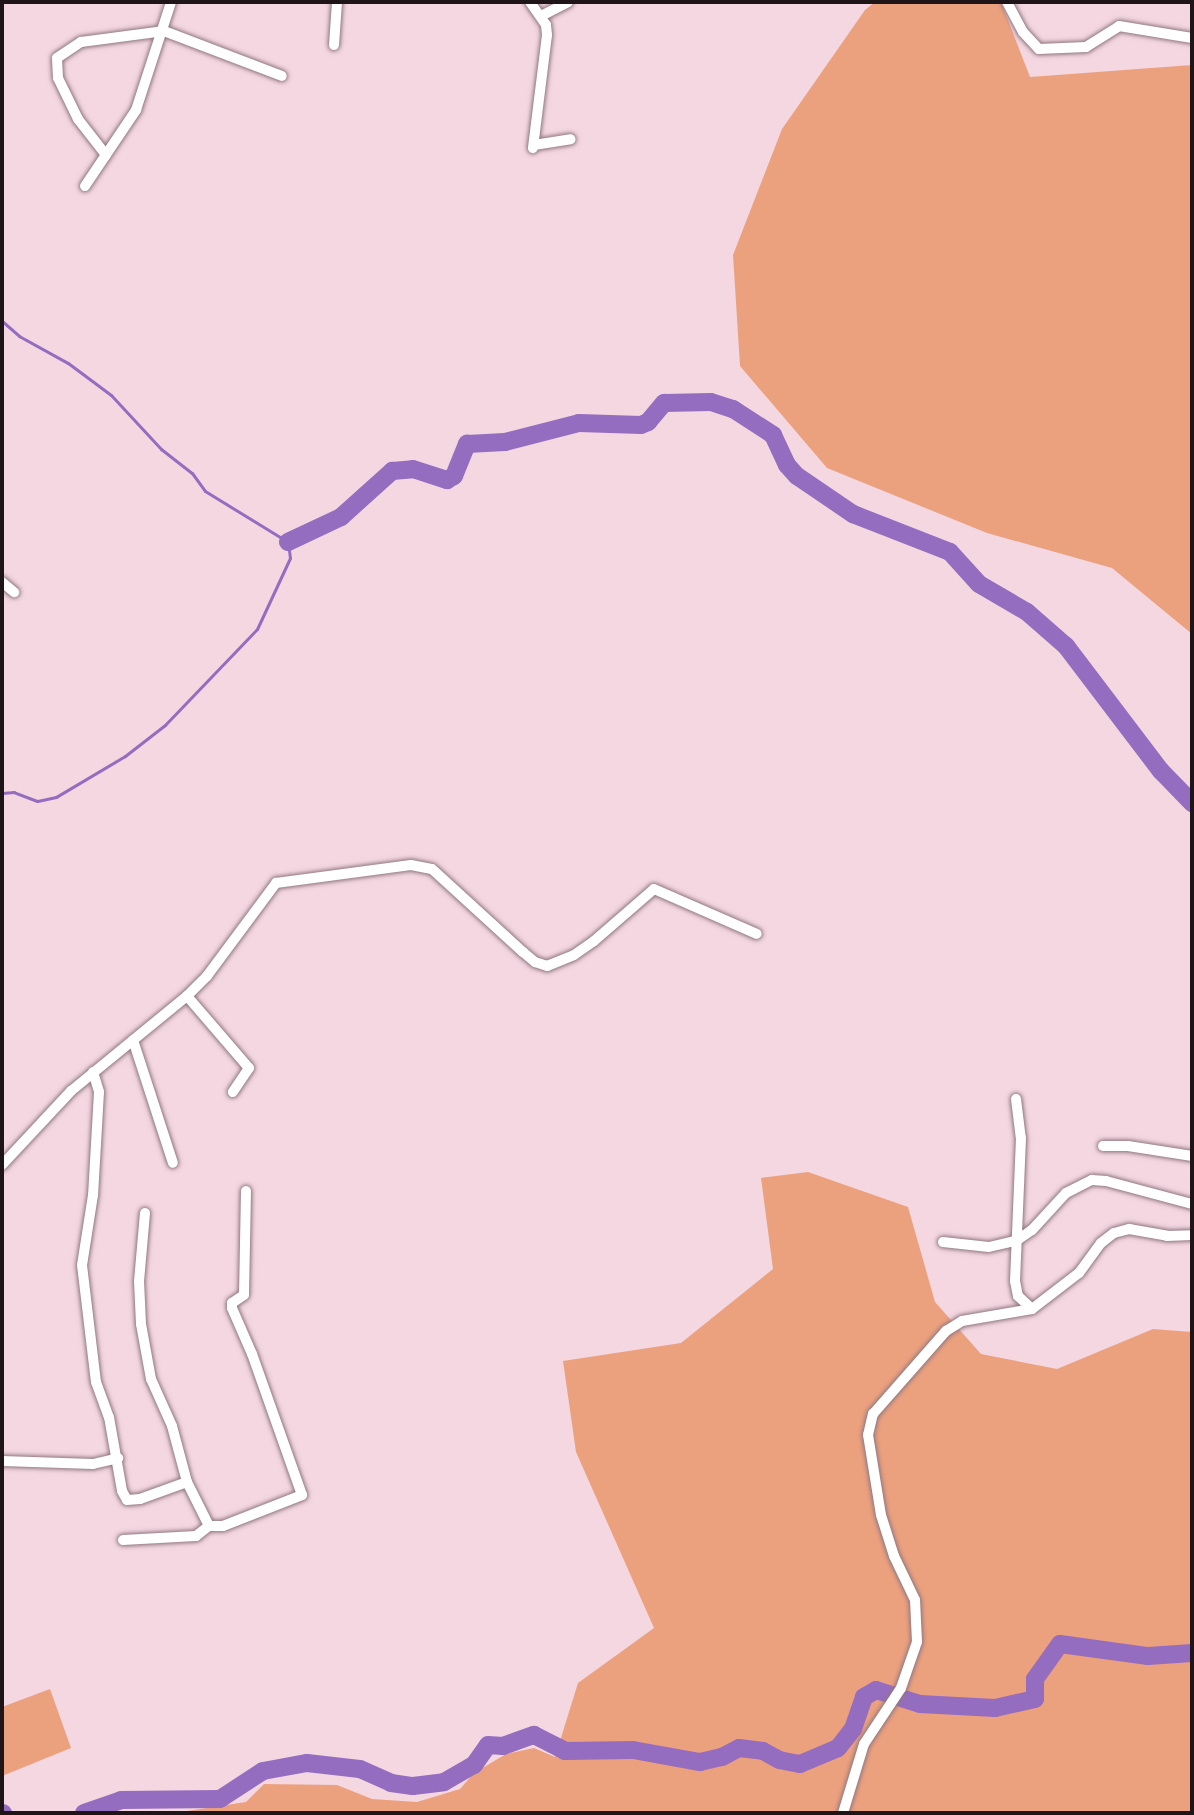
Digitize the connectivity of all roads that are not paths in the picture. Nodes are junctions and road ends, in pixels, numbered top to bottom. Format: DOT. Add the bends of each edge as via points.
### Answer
graph roads {
  1 [pos="171,2"];
  2 [pos="337,2"];
  3 [pos="530,2"];
  4 [pos="568,2"];
  5 [pos="1007,2"];
  6 [pos="541,16"];
  7 [pos="164,31"];
  8 [pos="1192,38"];
  9 [pos="334,45"];
  10 [pos="282,76"];
  11 [pos="571,139"];
  12 [pos="106,155"];
  13 [pos="85,186"];
  14 [pos="2,582"];
  15 [pos="14,592"];
  16 [pos="757,934"];
  17 [pos="187,996"];
  18 [pos="133,1040"];
  19 [pos="93,1072"];
  20 [pos="233,1092"];
  21 [pos="1016,1099"];
  22 [pos="1103,1146"];
  23 [pos="1192,1156"];
  24 [pos="173,1163"];
  25 [pos="2,1165"];
  26 [pos="246,1191"];
  27 [pos="1192,1204"];
  28 [pos="145,1213"];
  29 [pos="1192,1235"];
  30 [pos="1016,1241"];
  31 [pos="943,1242"];
  32 [pos="1032,1309"];
  33 [pos="118,1458"];
  34 [pos="2,1461"];
  35 [pos="187,1482"];
  36 [pos="209,1526"];
  37 [pos="123,1540"];
  38 [pos="843,1813"];
  1 -- 7 [label="street"];
  2 -- 9 [label="street"];
  3 -- 6 [label="street"];
  4 -- 6 [label="street"];
  5 -- 8 [label="street" via="1039,49 1086,47 1119,26"];
  6 -- 11 [label="street" via="547,35 533,147"];
  7 -- 10 [label="street"];
  7 -- 12 [label="street" via="136,110"];
  7 -- 12 [label="street" via="96,38 57,58 58,78 78,119"];
  12 -- 13 [label="street"];
  14 -- 15 [label="street"];
  16 -- 17 [label="street" via="654,889 584,948 543,965 432,869 411,865 276,883"];
  17 -- 18 [label="street"];
  17 -- 20 [label="street" via="249,1068"];
  18 -- 19 [label="street"];
  18 -- 24 [label="street"];
  19 -- 25 [label="street"];
  19 -- 33 [label="street" via="99,1092 93,1195 82,1265 84,1297 96,1382"];
  21 -- 30 [label="street" via="1021,1138"];
  22 -- 23 [label="street"];
  26 -- 36 [label="street" via="244,1295 232,1308 302,1495 223,1526"];
  27 -- 30 [label="street" via="1092,1180 1066,1193"];
  28 -- 35 [label="street" via="141,1324 151,1379 172,1426"];
  29 -- 32 [label="street" via="1129,1229 1114,1233 1079,1273"];
  30 -- 31 [label="street" via="989,1247"];
  30 -- 32 [label="street" via="1018,1296"];
  32 -- 38 [label="street" via="958,1322 871,1418 868,1435 881,1515 917,1608 917,1642 901,1688 864,1744"];
  33 -- 34 [label="street" via="93,1464"];
  33 -- 35 [label="street" via="127,1500"];
  35 -- 36 [label="street"];
  36 -- 37 [label="street" via="196,1536"];
}
